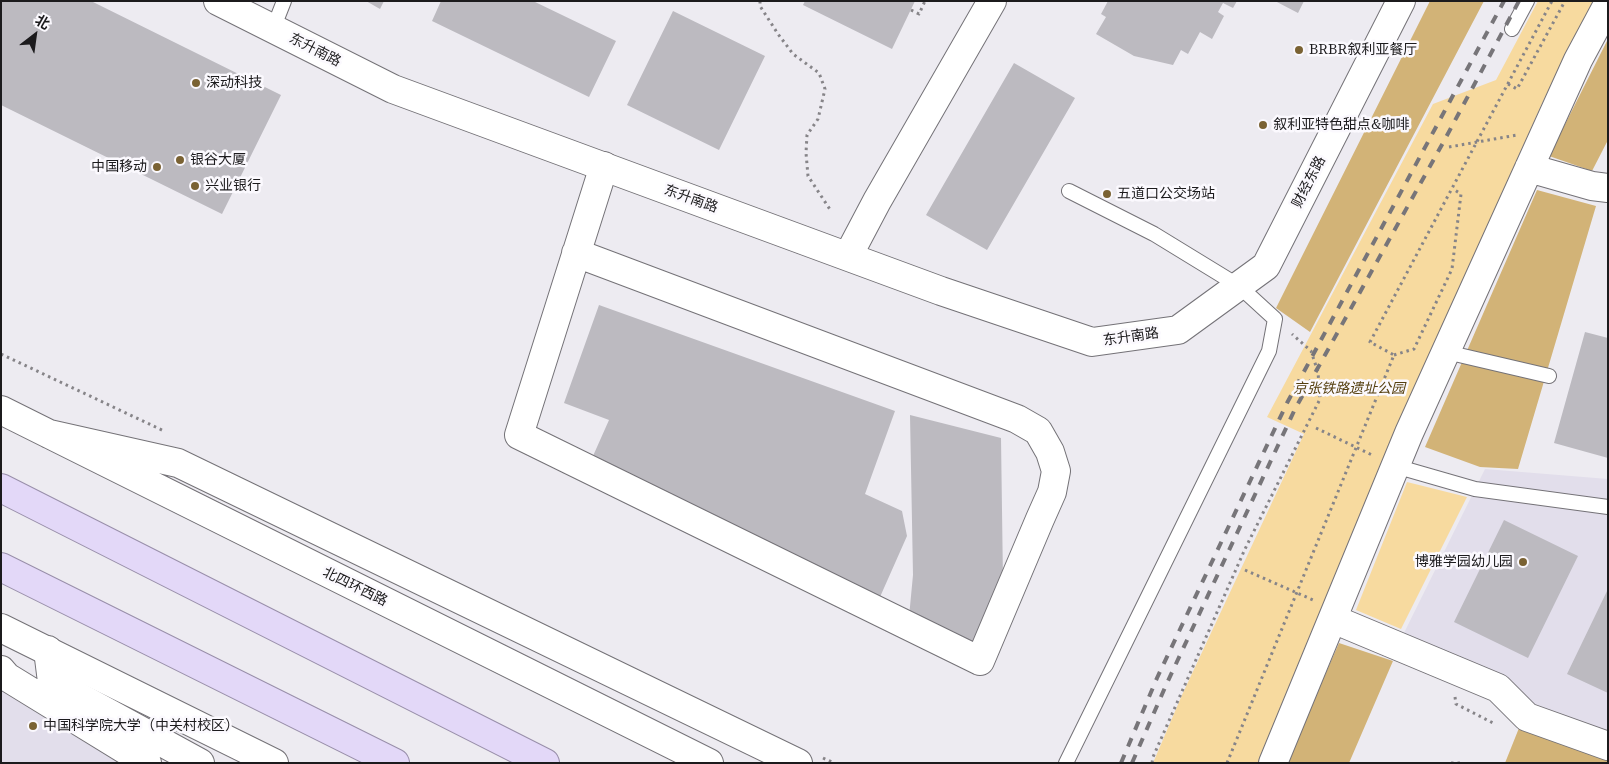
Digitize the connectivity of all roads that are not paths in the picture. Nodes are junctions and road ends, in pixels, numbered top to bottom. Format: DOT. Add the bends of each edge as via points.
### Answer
graph roads {
  1 [pos="218,1"];
  2 [pos="284,1"];
  3 [pos="992,1"];
  4 [pos="1400,1"];
  5 [pos="1527,1"];
  6 [pos="1608,4"];
  7 [pos="273,29"];
  8 [pos="1512,29"];
  9 [pos="604,166"];
  10 [pos="1529,168"];
  11 [pos="1608,188"];
  12 [pos="1069,191"];
  13 [pos="576,253"];
  14 [pos="848,256"];
  15 [pos="1239,286"];
  16 [pos="1178,330"];
  17 [pos="1446,352"];
  18 [pos="1549,376"];
  19 [pos="1,410"];
  20 [pos="49,434"];
  21 [pos="1395,466"];
  22 [pos="1,488"];
  23 [pos="1608,507"];
  24 [pos="1,567"];
  25 [pos="1335,615"];
  26 [pos="1,628"];
  27 [pos="48,650"];
  28 [pos="1,670"];
  29 [pos="1608,746"];
  30 [pos="147,763"];
  31 [pos="200,763"];
  32 [pos="274,763"];
  33 [pos="395,763"];
  34 [pos="546,763"];
  35 [pos="709,763"];
  36 [pos="798,763"];
  37 [pos="1066,763"];
  38 [pos="1273,763"];
  1 -- 7 [label="street, 东升南路"];
  2 -- 7 [label="lane"];
  3 -- 14 [label="street"];
  4 -- 15 [label="street, 财经东路" via="1266,266"];
  5 -- 8 [label="lane"];
  6 -- 10 [label="street" via="1578,60"];
  7 -- 9 [label="street, 东升南路" via="393,89"];
  9 -- 13 [label="street"];
  9 -- 14 [label="street, 东升南路"];
  10 -- 11 [label="street"];
  10 -- 17 [label="street"];
  12 -- 15 [label="lane" via="1154,234"];
  13 -- 13 [label="street" via="518,435 980,661 1052,492 1056,471 1038,431 1017,419"];
  14 -- 16 [label="street, 东升南路" via="1092,342"];
  15 -- 16 [label="street, 财经东路"];
  15 -- 37 [label="lane" via="1275,319 1269,351"];
  17 -- 18 [label="lane"];
  17 -- 21 [label="street"];
  19 -- 20 [label="street, 北四环西路"];
  20 -- 35 [label="street, 北四环西路"];
  20 -- 36 [label="street" via="178,463"];
  21 -- 23 [label="lane" via="1475,489"];
  21 -- 25 [label="street"];
  22 -- 34 [label="highway"];
  24 -- 33 [label="highway"];
  25 -- 29 [label="street" via="1498,688 1527,717"];
  25 -- 38 [label="street"];
  26 -- 27 [label="street"];
  27 -- 31 [label="street" via="52,682"];
  27 -- 32 [label="street"];
  28 -- 30 [label="street" via="7,677"];
}
